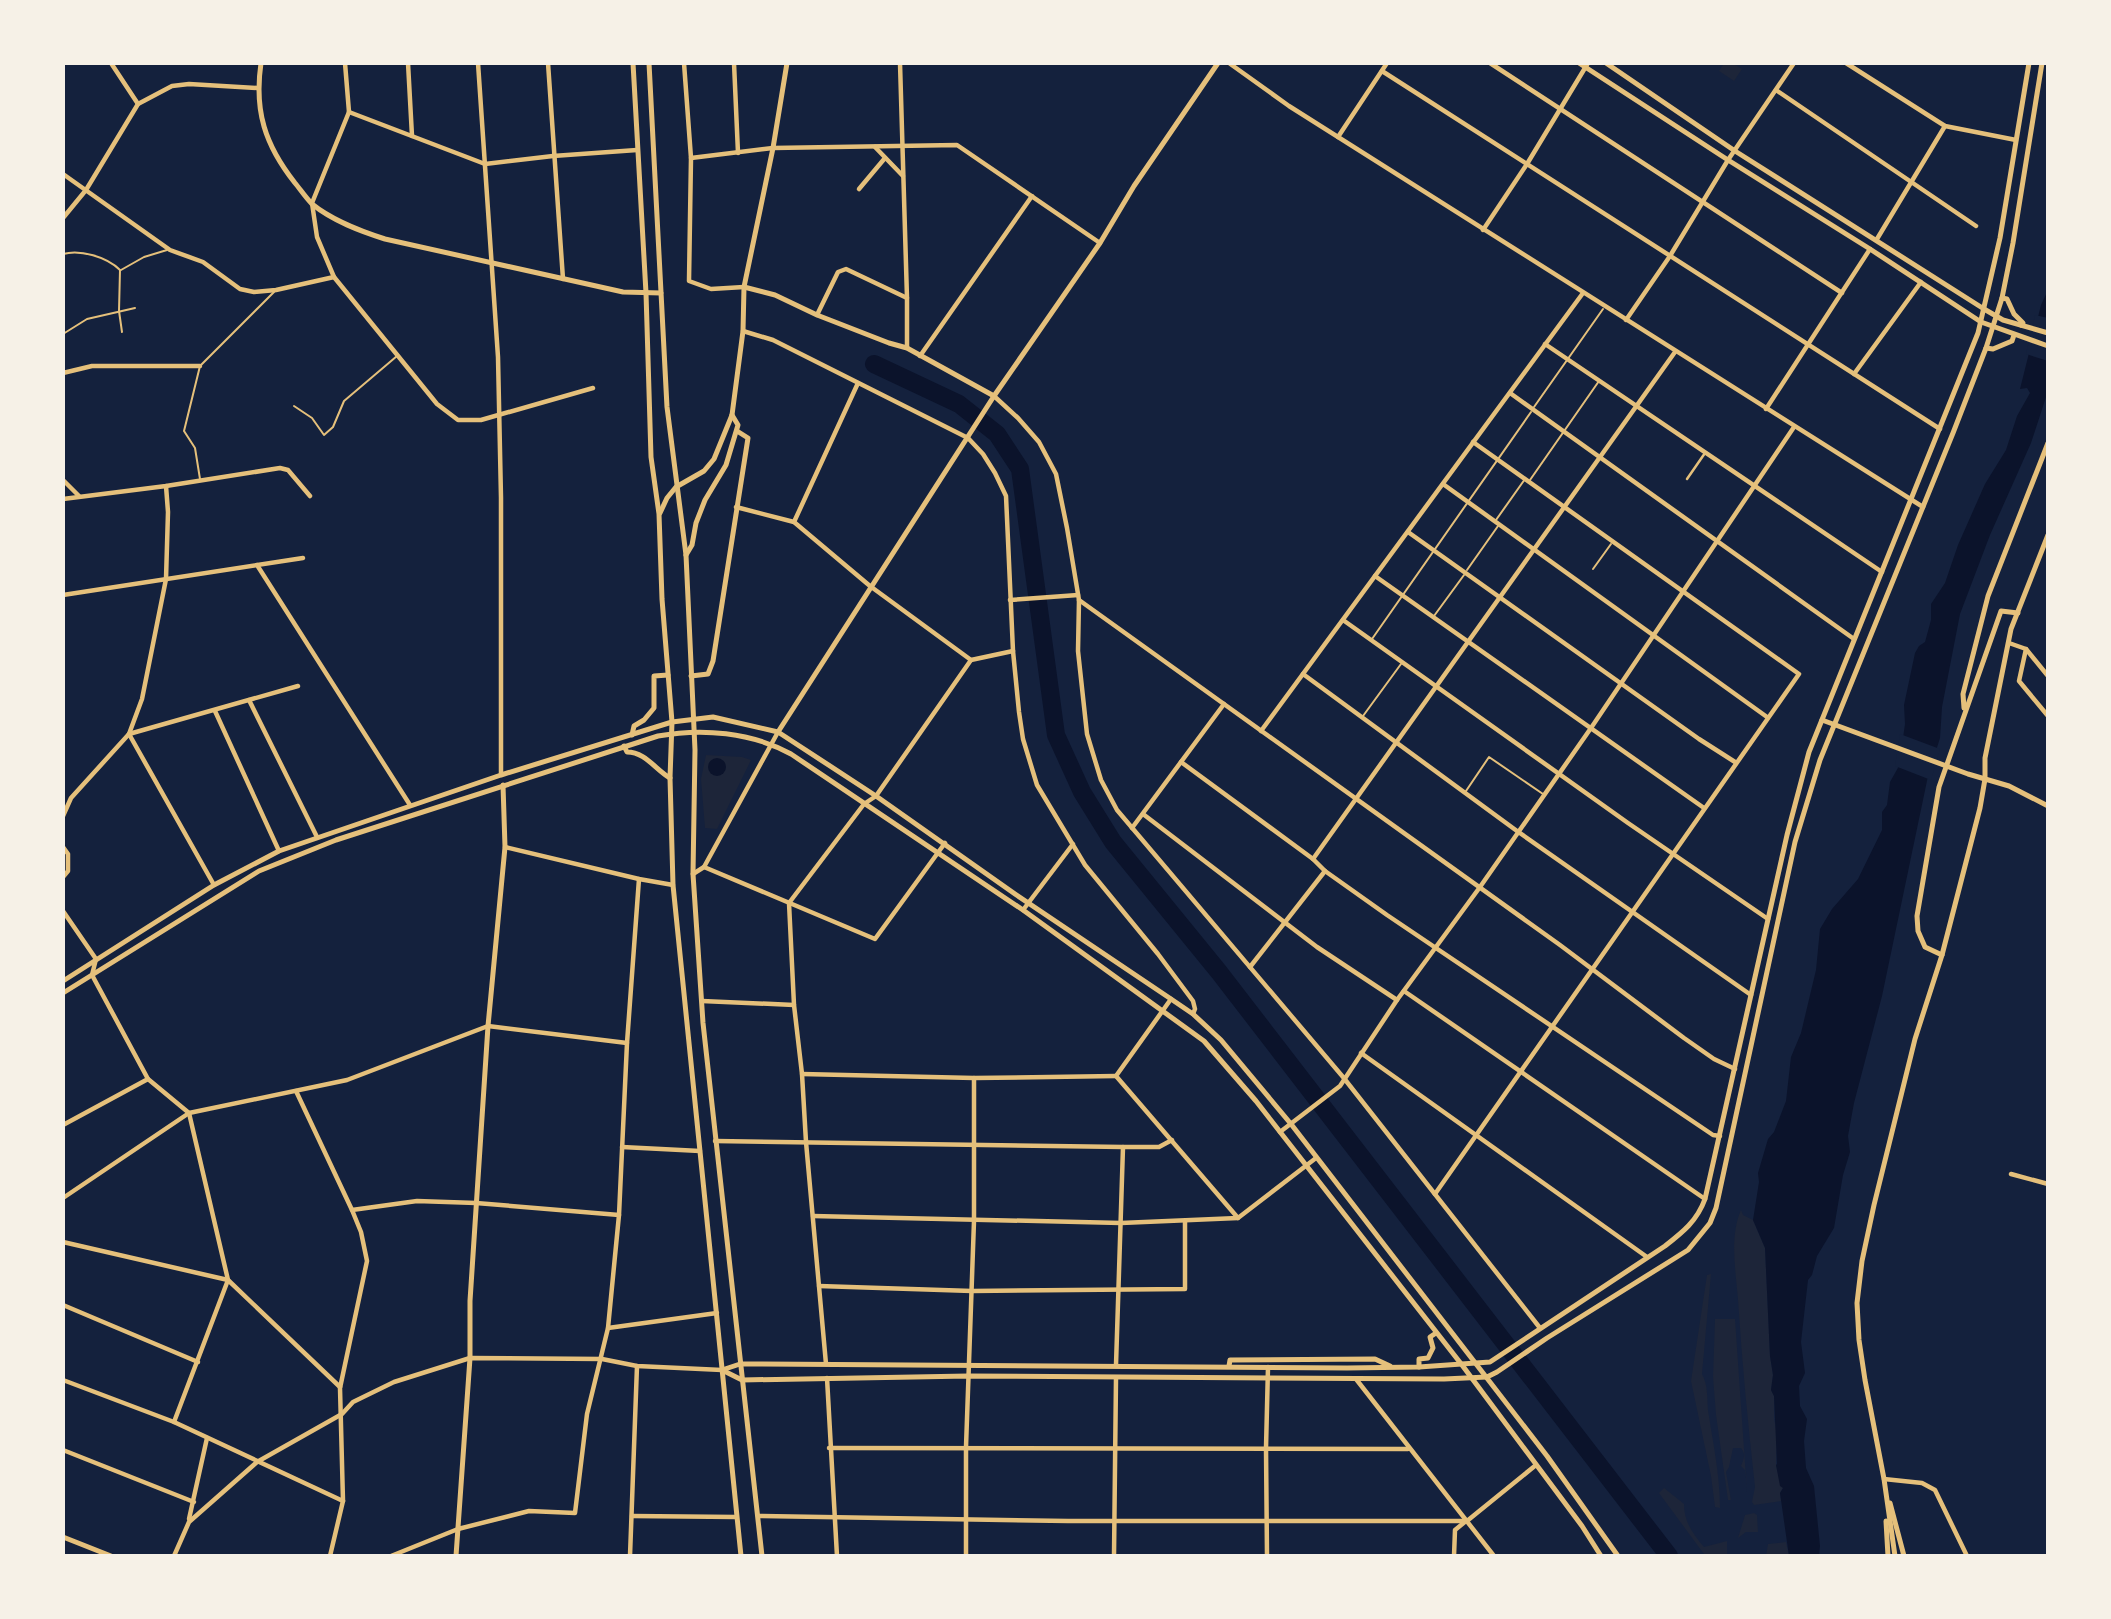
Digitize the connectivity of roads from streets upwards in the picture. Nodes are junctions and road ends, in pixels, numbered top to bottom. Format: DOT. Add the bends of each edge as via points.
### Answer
graph roads {
  1 [pos="111,63"];
  2 [pos="261,63"];
  3 [pos="345,63"];
  4 [pos="408,63"];
  5 [pos="478,63"];
  6 [pos="548,63"];
  7 [pos="633,63"];
  8 [pos="649,63"];
  9 [pos="684,63"];
  10 [pos="734,63"];
  11 [pos="787,63"];
  12 [pos="900,63"];
  13 [pos="1218,63"];
  14 [pos="1229,63"];
  15 [pos="1387,63"];
  16 [pos="1489,63"];
  17 [pos="1579,63"];
  18 [pos="1606,63"];
  19 [pos="1794,63"];
  20 [pos="1846,63"];
  21 [pos="2029,63"];
  22 [pos="2042,63"];
  23 [pos="1586,65"];
  24 [pos="1382,71"];
  25 [pos="257,88"];
  26 [pos="1776,90"];
  27 [pos="138,104"];
  28 [pos="1560,108"];
  29 [pos="349,111"];
  30 [pos="1945,126"];
  31 [pos="412,136"];
  32 [pos="1338,138"];
  33 [pos="2016,140"];
  34 [pos="902,146"];
  35 [pos="874,147"];
  36 [pos="773,148"];
  37 [pos="637,150"];
  38 [pos="1735,150"];
  39 [pos="738,153"];
  40 [pos="553,156"];
  41 [pos="691,158"];
  42 [pos="885,158"];
  43 [pos="1728,160"];
  44 [pos="485,164"];
  45 [pos="1527,164"];
  46 [pos="63,174"];
  47 [pos="903,177"];
  48 [pos="1912,183"];
  49 [pos="859,188"];
  50 [pos="86,190"];
  51 [pos="1032,196"];
  52 [pos="1702,201"];
  53 [pos="312,203"];
  54 [pos="64,216"];
  55 [pos="1976,226"];
  56 [pos="1483,230"];
  57 [pos="1877,239"];
  58 [pos="1100,243"];
  59 [pos="1870,249"];
  60 [pos="1670,256"];
  61 [pos="491,262"];
  62 [pos="334,277"];
  63 [pos="563,279"];
  64 [pos="1921,282"];
  65 [pos="744,287"];
  66 [pos="646,293"];
  67 [pos="661,293"];
  68 [pos="1583,293"];
  69 [pos="1842,293"];
  70 [pos="907,298"];
  71 [pos="2002,298"];
  72 [pos="1984,309"];
  73 [pos="817,315"];
  74 [pos="1996,316"];
  75 [pos="1626,320"];
  76 [pos="1981,322"];
  77 [pos="2021,325"];
  78 [pos="1993,327"];
  79 [pos="743,331"];
  80 [pos="2048,333"];
  81 [pos="2014,335"];
  82 [pos="1545,344"];
  83 [pos="1807,345"];
  84 [pos="2048,346"];
  85 [pos="907,348"];
  86 [pos="1989,348"];
  87 [pos="1675,352"];
  88 [pos="920,356"];
  89 [pos="200,366"];
  90 [pos="63,373"];
  91 [pos="1854,374"];
  92 [pos="858,383"];
  93 [pos="593,388"];
  94 [pos="1510,393"];
  95 [pos="994,397"];
  96 [pos="1637,405"];
  97 [pos="1766,409"];
  98 [pos="732,415"];
  99 [pos="1794,427"];
  100 [pos="1941,429"];
  101 [pos="737,431"];
  102 [pos="968,438"];
  103 [pos="1474,442"];
  104 [pos="2048,443"];
  105 [pos="1706,452"];
  106 [pos="1600,457"];
  107 [pos="1687,479"];
  108 [pos="63,481"];
  109 [pos="1443,484"];
  110 [pos="1755,485"];
  111 [pos="166,486"];
  112 [pos="676,487"];
  113 [pos="79,496"];
  114 [pos="310,496"];
  115 [pos="63,499"];
  116 [pos="1912,500"];
  117 [pos="736,507"];
  118 [pos="1564,507"];
  119 [pos="1923,507"];
  120 [pos="659,514"];
  121 [pos="794,522"];
  122 [pos="1408,532"];
  123 [pos="2048,535"];
  124 [pos="1718,542"];
  125 [pos="1534,549"];
  126 [pos="686,555"];
  127 [pos="303,558"];
  128 [pos="257,565"];
  129 [pos="1882,572"];
  130 [pos="1375,576"];
  131 [pos="166,579"];
  132 [pos="870,586"];
  133 [pos="1684,590"];
  134 [pos="63,595"];
  135 [pos="1500,597"];
  136 [pos="1078,598"];
  137 [pos="1010,600"];
  138 [pos="2018,613"];
  139 [pos="1343,620"];
  140 [pos="1654,635"];
  141 [pos="1854,639"];
  142 [pos="1468,641"];
  143 [pos="2009,643"];
  144 [pos="2026,649"];
  145 [pos="1013,651"];
  146 [pos="971,660"];
  147 [pos="1303,674"];
  148 [pos="668,675"];
  149 [pos="691,676"];
  150 [pos="2048,676"];
  151 [pos="1621,684"];
  152 [pos="298,686"];
  153 [pos="1436,687"];
  154 [pos="249,700"];
  155 [pos="1224,704"];
  156 [pos="215,711"];
  157 [pos="1964,713"];
  158 [pos="2048,716"];
  159 [pos="1767,717"];
  160 [pos="694,719"];
  161 [pos="1822,720"];
  162 [pos="672,722"];
  163 [pos="1837,726"];
  164 [pos="1591,728"];
  165 [pos="1261,731"];
  166 [pos="694,732"];
  167 [pos="778,732"];
  168 [pos="672,733"];
  169 [pos="129,734"];
  170 [pos="632,735"];
  171 [pos="1396,742"];
  172 [pos="771,743"];
  173 [pos="624,746"];
  174 [pos="1181,762"];
  175 [pos="1735,762"];
  176 [pos="1558,774"];
  177 [pos="501,775"];
  178 [pos="670,778"];
  179 [pos="1986,779"];
  180 [pos="503,785"];
  181 [pos="876,796"];
  182 [pos="1356,798"];
  183 [pos="864,804"];
  184 [pos="410,805"];
  185 [pos="2048,806"];
  186 [pos="1704,808"];
  187 [pos="1143,814"];
  188 [pos="63,816"];
  189 [pos="1132,828"];
  190 [pos="1517,831"];
  191 [pos="317,837"];
  192 [pos="945,843"];
  193 [pos="1073,844"];
  194 [pos="63,847"];
  195 [pos="505,847"];
  196 [pos="279,852"];
  197 [pos="1673,852"];
  198 [pos="938,854"];
  199 [pos="1313,859"];
  200 [pos="704,867"];
  201 [pos="1325,871"];
  202 [pos="693,874"];
  203 [pos="63,877"];
  204 [pos="639,879"];
  205 [pos="214,884"];
  206 [pos="673,885"];
  207 [pos="1480,887"];
  208 [pos="1028,902"];
  209 [pos="789,904"];
  210 [pos="1023,910"];
  211 [pos="63,911"];
  212 [pos="1633,911"];
  213 [pos="1769,919"];
  214 [pos="1285,922"];
  215 [pos="1436,945"];
  216 [pos="1942,955"];
  217 [pos="96,959"];
  218 [pos="1250,967"];
  219 [pos="1592,969"];
  220 [pos="92,975"];
  221 [pos="63,981"];
  222 [pos="1404,991"];
  223 [pos="63,993"];
  224 [pos="1752,995"];
  225 [pos="1171,999"];
  226 [pos="702,1000"];
  227 [pos="1397,1000"];
  228 [pos="794,1005"];
  229 [pos="1163,1009"];
  230 [pos="1193,1014"];
  231 [pos="1553,1025"];
  232 [pos="488,1026"];
  233 [pos="627,1043"];
  234 [pos="1361,1053"];
  235 [pos="1735,1069"];
  236 [pos="1521,1071"];
  237 [pos="802,1074"];
  238 [pos="1116,1076"];
  239 [pos="1343,1077"];
  240 [pos="974,1078"];
  241 [pos="148,1079"];
  242 [pos="296,1091"];
  243 [pos="189,1113"];
  244 [pos="1291,1124"];
  245 [pos="63,1125"];
  246 [pos="1280,1132"];
  247 [pos="1477,1135"];
  248 [pos="1720,1136"];
  249 [pos="1172,1140"];
  250 [pos="715,1141"];
  251 [pos="806,1142"];
  252 [pos="973,1145"];
  253 [pos="622,1147"];
  254 [pos="1123,1147"];
  255 [pos="700,1152"];
  256 [pos="1316,1158"];
  257 [pos="1307,1166"];
  258 [pos="2011,1174"];
  259 [pos="2048,1184"];
  260 [pos="1434,1194"];
  261 [pos="63,1198"];
  262 [pos="1705,1199"];
  263 [pos="476,1203"];
  264 [pos="352,1210"];
  265 [pos="619,1215"];
  266 [pos="813,1216"];
  267 [pos="1237,1218"];
  268 [pos="974,1221"];
  269 [pos="1185,1222"];
  270 [pos="1121,1223"];
  271 [pos="63,1242"];
  272 [pos="1647,1257"];
  273 [pos="228,1280"];
  274 [pos="819,1286"];
  275 [pos="1119,1290"];
  276 [pos="972,1292"];
  277 [pos="63,1305"];
  278 [pos="717,1313"];
  279 [pos="608,1328"];
  280 [pos="1540,1328"];
  281 [pos="1436,1333"];
  282 [pos="470,1358"];
  283 [pos="602,1359"];
  284 [pos="198,1362"];
  285 [pos="740,1364"];
  286 [pos="826,1364"];
  287 [pos="1477,1364"];
  288 [pos="968,1365"];
  289 [pos="1116,1365"];
  290 [pos="1462,1365"];
  291 [pos="637,1366"];
  292 [pos="1229,1366"];
  293 [pos="1268,1367"];
  294 [pos="1392,1367"];
  295 [pos="1419,1367"];
  296 [pos="722,1370"];
  297 [pos="968,1376"];
  298 [pos="1487,1377"];
  299 [pos="827,1378"];
  300 [pos="1116,1378"];
  301 [pos="1268,1378"];
  302 [pos="1469,1378"];
  303 [pos="1356,1379"];
  304 [pos="63,1380"];
  305 [pos="742,1380"];
  306 [pos="340,1388"];
  307 [pos="342,1414"];
  308 [pos="173,1422"];
  309 [pos="207,1438"];
  310 [pos="966,1447"];
  311 [pos="829,1448"];
  312 [pos="1114,1448"];
  313 [pos="1266,1448"];
  314 [pos="1408,1449"];
  315 [pos="63,1450"];
  316 [pos="257,1462"];
  317 [pos="1536,1465"];
  318 [pos="1884,1481"];
  319 [pos="343,1501"];
  320 [pos="194,1502"];
  321 [pos="632,1516"];
  322 [pos="758,1516"];
  323 [pos="833,1516"];
  324 [pos="736,1517"];
  325 [pos="967,1518"];
  326 [pos="1268,1519"];
  327 [pos="1113,1520"];
  328 [pos="1467,1521"];
  329 [pos="189,1522"];
  330 [pos="458,1529"];
  331 [pos="63,1537"];
  332 [pos="111,1556"];
  333 [pos="174,1556"];
  334 [pos="330,1556"];
  335 [pos="391,1556"];
  336 [pos="456,1556"];
  337 [pos="630,1556"];
  338 [pos="741,1556"];
  339 [pos="762,1556"];
  340 [pos="837,1556"];
  341 [pos="966,1556"];
  342 [pos="1114,1556"];
  343 [pos="1268,1556"];
  344 [pos="1454,1556"];
  345 [pos="1493,1556"];
  346 [pos="1601,1556"];
  347 [pos="1618,1556"];
  348 [pos="1888,1556"];
  349 [pos="1895,1556"];
  350 [pos="1905,1556"];
  351 [pos="1967,1556"];
  1 -- 27 [label="street"];
  2 -- 25 [label="street"];
  3 -- 29 [label="street"];
  4 -- 31 [label="street"];
  5 -- 44 [label="street"];
  6 -- 40 [label="street"];
  7 -- 37 [label="street"];
  8 -- 67 [label="street"];
  9 -- 41 [label="street"];
  10 -- 39 [label="street"];
  11 -- 36 [label="street"];
  12 -- 34 [label="street"];
  13 -- 58 [label="street"];
  14 -- 32 [label="street"];
  15 -- 24 [label="street"];
  16 -- 28 [label="street"];
  17 -- 23 [label="street"];
  18 -- 38 [label="street"];
  19 -- 26 [label="street"];
  20 -- 30 [label="street"];
  21 -- 33 [label="street"];
  22 -- 71 [label="street"];
  23 -- 28 [label="street"];
  23 -- 43 [label="street"];
  24 -- 32 [label="street"];
  24 -- 45 [label="street"];
  25 -- 27 [label="street" via="172,86"];
  25 -- 53 [label="street" via="268,141"];
  26 -- 38 [label="street"];
  26 -- 48 [label="street"];
  27 -- 50 [label="street"];
  28 -- 45 [label="street"];
  28 -- 52 [label="street"];
  29 -- 31 [label="street"];
  29 -- 53 [label="street"];
  30 -- 33 [label="street"];
  30 -- 48 [label="street"];
  31 -- 44 [label="street"];
  32 -- 56 [label="street"];
  33 -- 72 [label="street"];
  34 -- 35 [label="street"];
  34 -- 47 [label="street"];
  34 -- 51 [label="street" via="957,145"];
  35 -- 36 [label="street"];
  35 -- 42 [label="street"];
  36 -- 39 [label="street"];
  36 -- 65 [label="street"];
  37 -- 40 [label="street"];
  37 -- 66 [label="street"];
  38 -- 43 [label="street"];
  38 -- 57 [label="street"];
  39 -- 41 [label="street"];
  40 -- 44 [label="street"];
  40 -- 63 [label="street"];
  41 -- 65 [label="street" via="689,281 711,289"];
  42 -- 47 [label="street"];
  42 -- 49 [label="street"];
  43 -- 52 [label="street"];
  43 -- 59 [label="street"];
  44 -- 61 [label="street"];
  45 -- 56 [label="street"];
  45 -- 60 [label="street"];
  46 -- 50 [label="street"];
  47 -- 70 [label="street"];
  48 -- 55 [label="street"];
  48 -- 57 [label="street"];
  50 -- 54 [label="street"];
  50 -- 62 [label="street" via="170,250 203,262 240,289 276,290"];
  51 -- 58 [label="street"];
  51 -- 88 [label="street"];
  52 -- 60 [label="street"];
  52 -- 69 [label="street"];
  53 -- 61 [label="street" via="354,229 384,239"];
  53 -- 62 [label="street" via="317,237"];
  56 -- 68 [label="street"];
  57 -- 72 [label="street"];
  58 -- 95 [label="street"];
  59 -- 64 [label="street"];
  59 -- 69 [label="street"];
  60 -- 75 [label="street"];
  60 -- 83 [label="street"];
  61 -- 63 [label="street"];
  61 -- 177 [label="street" via="501,498"];
  62 -- 93 [label="street" via="437,404 458,420 481,420"];
  63 -- 66 [label="street"];
  64 -- 76 [label="street"];
  64 -- 91 [label="street"];
  65 -- 73 [label="street" via="775,295"];
  65 -- 79 [label="street"];
  66 -- 67 [label="street"];
  66 -- 120 [label="street" via="652,457"];
  67 -- 112 [label="street"];
  68 -- 75 [label="street"];
  68 -- 82 [label="street"];
  69 -- 83 [label="street"];
  70 -- 73 [label="street" via="846,269 838,272"];
  70 -- 85 [label="street"];
  71 -- 74 [label="street"];
  71 -- 77 [label="street" via="2007,299"];
  72 -- 74 [label="street"];
  72 -- 76 [label="street"];
  73 -- 85 [label="street"];
  74 -- 77 [label="street"];
  74 -- 78 [label="street"];
  75 -- 87 [label="street"];
  76 -- 78 [label="street"];
  76 -- 100 [label="street"];
  77 -- 80 [label="street"];
  78 -- 81 [label="street"];
  78 -- 86 [label="street"];
  79 -- 92 [label="street" via="773,340"];
  79 -- 98 [label="street"];
  81 -- 84 [label="street"];
  81 -- 86 [label="street" via="2012,341"];
  82 -- 94 [label="street"];
  82 -- 96 [label="street"];
  83 -- 91 [label="street"];
  83 -- 97 [label="street"];
  85 -- 88 [label="street"];
  86 -- 119 [label="street"];
  87 -- 96 [label="street"];
  87 -- 97 [label="street"];
  88 -- 95 [label="street"];
  89 -- 90 [label="street" via="92,366"];
  91 -- 100 [label="street"];
  92 -- 102 [label="street"];
  92 -- 121 [label="street"];
  94 -- 103 [label="street"];
  94 -- 106 [label="street"];
  95 -- 102 [label="street"];
  95 -- 136 [label="street" via="1039,442 1056,474"];
  96 -- 105 [label="street"];
  96 -- 106 [label="street"];
  97 -- 99 [label="street"];
  98 -- 101 [label="street"];
  98 -- 112 [label="street" via="714,459 704,471"];
  99 -- 110 [label="street"];
  99 -- 116 [label="street"];
  100 -- 116 [label="street"];
  101 -- 117 [label="street" via="748,438"];
  101 -- 126 [label="street" via="726,465 702,506"];
  102 -- 132 [label="street"];
  102 -- 137 [label="street" via="983,454 1006,496"];
  103 -- 109 [label="street"];
  103 -- 118 [label="street"];
  104 -- 157 [label="street" via="1988,596 1963,694"];
  105 -- 107 [label="street"];
  105 -- 110 [label="street"];
  106 -- 118 [label="street"];
  106 -- 124 [label="street"];
  108 -- 113 [label="street"];
  109 -- 122 [label="street"];
  109 -- 125 [label="street"];
  110 -- 124 [label="street"];
  110 -- 129 [label="street"];
  111 -- 113 [label="street"];
  111 -- 114 [label="street" via="280,468 288,470"];
  111 -- 131 [label="street"];
  112 -- 120 [label="street"];
  112 -- 126 [label="street"];
  113 -- 115 [label="street"];
  116 -- 119 [label="street"];
  116 -- 129 [label="street"];
  117 -- 121 [label="street"];
  117 -- 149 [label="street" via="713,661 708,674"];
  118 -- 125 [label="street"];
  118 -- 133 [label="street"];
  119 -- 163 [label="street"];
  120 -- 148 [label="street"];
  121 -- 132 [label="street"];
  122 -- 130 [label="street"];
  122 -- 135 [label="street"];
  123 -- 138 [label="street"];
  124 -- 133 [label="street"];
  124 -- 141 [label="street"];
  125 -- 135 [label="street"];
  125 -- 140 [label="street"];
  126 -- 149 [label="street"];
  127 -- 128 [label="street"];
  128 -- 131 [label="street"];
  128 -- 184 [label="street"];
  129 -- 141 [label="street"];
  130 -- 139 [label="street"];
  130 -- 142 [label="street"];
  131 -- 134 [label="street"];
  131 -- 169 [label="street" via="142,699"];
  132 -- 146 [label="street"];
  132 -- 167 [label="street"];
  133 -- 140 [label="street"];
  133 -- 159 [label="street" via="1799,674"];
  135 -- 142 [label="street"];
  135 -- 151 [label="street"];
  136 -- 137 [label="street"];
  136 -- 155 [label="street"];
  136 -- 189 [label="street" via="1087,734 1101,780"];
  137 -- 145 [label="street"];
  138 -- 143 [label="street"];
  138 -- 157 [label="street" via="2001,611"];
  139 -- 147 [label="street"];
  139 -- 153 [label="street"];
  140 -- 151 [label="street"];
  140 -- 159 [label="street"];
  141 -- 161 [label="street"];
  142 -- 153 [label="street"];
  142 -- 164 [label="street"];
  143 -- 144 [label="street"];
  143 -- 179 [label="street" via="1985,758"];
  144 -- 150 [label="street"];
  144 -- 158 [label="street" via="2019,681"];
  145 -- 146 [label="street"];
  145 -- 193 [label="street" via="1029,762 1047,805"];
  146 -- 181 [label="street"];
  147 -- 165 [label="street"];
  147 -- 171 [label="street"];
  148 -- 162 [label="street"];
  148 -- 170 [label="street" via="654,676 654,708 634,726"];
  149 -- 160 [label="street"];
  151 -- 164 [label="street"];
  151 -- 175 [label="street"];
  152 -- 154 [label="street"];
  153 -- 171 [label="street"];
  153 -- 176 [label="street"];
  154 -- 156 [label="street"];
  154 -- 191 [label="street"];
  155 -- 165 [label="street"];
  155 -- 174 [label="street"];
  156 -- 169 [label="street"];
  156 -- 196 [label="street"];
  157 -- 216 [label="street" via="1939,787 1917,916 1925,947"];
  159 -- 175 [label="street"];
  160 -- 162 [label="street"];
  160 -- 166 [label="street"];
  160 -- 167 [label="street" via="713,717"];
  161 -- 163 [label="street"];
  161 -- 213 [label="street" via="1790,823"];
  162 -- 168 [label="street"];
  162 -- 170 [label="street"];
  163 -- 179 [label="street"];
  163 -- 298 [label="street" via="1795,842 1710,1223 1688,1250"];
  164 -- 176 [label="street"];
  164 -- 186 [label="street"];
  165 -- 182 [label="street"];
  166 -- 168 [label="street"];
  166 -- 172 [label="street"];
  166 -- 202 [label="street"];
  167 -- 172 [label="street"];
  167 -- 181 [label="street"];
  168 -- 173 [label="street"];
  168 -- 178 [label="street"];
  169 -- 188 [label="street" via="71,798"];
  169 -- 205 [label="street"];
  170 -- 177 [label="street"];
  171 -- 182 [label="street"];
  171 -- 190 [label="street"];
  172 -- 183 [label="street"];
  172 -- 200 [label="street"];
  173 -- 178 [label="street" via="626,752 646,758"];
  173 -- 180 [label="street"];
  174 -- 187 [label="street"];
  174 -- 199 [label="street"];
  175 -- 186 [label="street"];
  176 -- 190 [label="street"];
  176 -- 197 [label="street"];
  177 -- 180 [label="street"];
  177 -- 184 [label="street"];
  178 -- 206 [label="street"];
  179 -- 185 [label="street"];
  179 -- 216 [label="street"];
  180 -- 195 [label="street"];
  180 -- 220 [label="street" via="336,840 259,872"];
  181 -- 183 [label="street"];
  181 -- 192 [label="street"];
  182 -- 199 [label="street"];
  182 -- 207 [label="street"];
  183 -- 198 [label="street"];
  183 -- 209 [label="street"];
  184 -- 191 [label="street"];
  186 -- 197 [label="street"];
  187 -- 189 [label="street"];
  187 -- 214 [label="street"];
  189 -- 218 [label="street"];
  190 -- 207 [label="street"];
  190 -- 212 [label="street"];
  191 -- 196 [label="street"];
  192 -- 198 [label="street"];
  192 -- 208 [label="street"];
  193 -- 208 [label="street"];
  193 -- 230 [label="street" via="1192,1000"];
  194 -- 203 [label="street" via="68,871"];
  195 -- 204 [label="street"];
  195 -- 232 [label="street"];
  196 -- 205 [label="street"];
  197 -- 212 [label="street"];
  197 -- 213 [label="street"];
  198 -- 209 [label="street" via="875,939"];
  198 -- 210 [label="street"];
  199 -- 201 [label="street"];
  200 -- 202 [label="street"];
  200 -- 209 [label="street"];
  201 -- 214 [label="street"];
  201 -- 215 [label="street"];
  202 -- 226 [label="street"];
  204 -- 206 [label="street"];
  204 -- 233 [label="street"];
  205 -- 217 [label="street"];
  206 -- 255 [label="street"];
  207 -- 215 [label="street"];
  207 -- 219 [label="street"];
  208 -- 210 [label="street"];
  208 -- 225 [label="street"];
  209 -- 228 [label="street"];
  210 -- 229 [label="street"];
  211 -- 217 [label="street"];
  212 -- 219 [label="street"];
  212 -- 224 [label="street"];
  213 -- 224 [label="street"];
  214 -- 218 [label="street"];
  214 -- 227 [label="street"];
  215 -- 222 [label="street"];
  215 -- 231 [label="street"];
  216 -- 318 [label="street" via="1915,1040 1874,1205 1857,1303 1865,1380"];
  217 -- 220 [label="street"];
  217 -- 221 [label="street"];
  218 -- 239 [label="street"];
  219 -- 231 [label="street"];
  219 -- 235 [label="street" via="1714,1059"];
  220 -- 223 [label="street"];
  220 -- 241 [label="street"];
  222 -- 227 [label="street"];
  222 -- 236 [label="street"];
  224 -- 235 [label="street"];
  225 -- 229 [label="street"];
  225 -- 230 [label="street"];
  226 -- 228 [label="street"];
  226 -- 250 [label="street"];
  227 -- 234 [label="street"];
  228 -- 237 [label="street"];
  229 -- 238 [label="street"];
  229 -- 246 [label="street" via="1204,1041"];
  230 -- 244 [label="street" via="1221,1040"];
  231 -- 236 [label="street"];
  231 -- 248 [label="street"];
  232 -- 233 [label="street"];
  232 -- 242 [label="street" via="347,1080"];
  232 -- 263 [label="street"];
  233 -- 253 [label="street"];
  234 -- 239 [label="street"];
  234 -- 247 [label="street"];
  235 -- 248 [label="street"];
  236 -- 247 [label="street"];
  236 -- 262 [label="street"];
  237 -- 240 [label="street"];
  237 -- 251 [label="street"];
  238 -- 240 [label="street"];
  238 -- 249 [label="street"];
  239 -- 244 [label="street" via="1340,1086"];
  239 -- 260 [label="street"];
  240 -- 252 [label="street"];
  241 -- 243 [label="street"];
  241 -- 245 [label="street"];
  242 -- 243 [label="street"];
  242 -- 264 [label="street"];
  243 -- 261 [label="street"];
  243 -- 273 [label="street"];
  244 -- 246 [label="street"];
  244 -- 256 [label="street"];
  246 -- 257 [label="street"];
  247 -- 260 [label="street"];
  247 -- 272 [label="street"];
  248 -- 262 [label="street"];
  249 -- 254 [label="street" via="1159,1147"];
  249 -- 267 [label="street"];
  250 -- 251 [label="street"];
  250 -- 285 [label="street"];
  251 -- 252 [label="street"];
  251 -- 266 [label="street"];
  252 -- 254 [label="street"];
  252 -- 268 [label="street"];
  253 -- 255 [label="street"];
  253 -- 265 [label="street"];
  254 -- 270 [label="street"];
  255 -- 278 [label="street"];
  256 -- 257 [label="street"];
  256 -- 287 [label="street"];
  257 -- 267 [label="street"];
  257 -- 281 [label="street"];
  258 -- 259 [label="street"];
  260 -- 280 [label="street"];
  262 -- 272 [label="street" via="1689,1227"];
  263 -- 264 [label="street" via="417,1201"];
  263 -- 265 [label="street"];
  263 -- 282 [label="street"];
  264 -- 306 [label="street" via="366,1261"];
  265 -- 279 [label="street"];
  266 -- 268 [label="street"];
  266 -- 274 [label="street"];
  267 -- 269 [label="street"];
  268 -- 270 [label="street"];
  268 -- 276 [label="street"];
  269 -- 270 [label="street"];
  269 -- 275 [label="street" via="1185,1289"];
  270 -- 275 [label="street"];
  271 -- 273 [label="street"];
  272 -- 280 [label="street"];
  273 -- 284 [label="street"];
  273 -- 306 [label="street"];
  274 -- 276 [label="street"];
  274 -- 286 [label="street"];
  275 -- 276 [label="street"];
  275 -- 289 [label="street"];
  276 -- 288 [label="street"];
  277 -- 284 [label="street"];
  278 -- 279 [label="street"];
  278 -- 296 [label="street"];
  279 -- 283 [label="street"];
  280 -- 287 [label="street" via="1490,1362"];
  281 -- 290 [label="street"];
  281 -- 295 [label="street" via="1430,1337 1433,1348 1428,1358 1419,1359"];
  282 -- 283 [label="street"];
  282 -- 307 [label="street" via="394,1382 353,1402"];
  282 -- 330 [label="street"];
  283 -- 291 [label="street"];
  283 -- 330 [label="street" via="587,1414 575,1513 528,1511"];
  284 -- 308 [label="street"];
  285 -- 286 [label="street"];
  285 -- 296 [label="street"];
  285 -- 305 [label="street"];
  286 -- 288 [label="street"];
  287 -- 290 [label="street"];
  287 -- 298 [label="street"];
  288 -- 289 [label="street"];
  288 -- 297 [label="street"];
  289 -- 292 [label="street"];
  290 -- 295 [label="street"];
  290 -- 302 [label="street"];
  291 -- 296 [label="street"];
  291 -- 321 [label="street"];
  292 -- 293 [label="street"];
  292 -- 294 [label="street" via="1230,1360 1375,1359"];
  293 -- 294 [label="street"];
  293 -- 301 [label="street"];
  294 -- 295 [label="street"];
  296 -- 305 [label="street"];
  296 -- 324 [label="street"];
  297 -- 299 [label="street"];
  297 -- 300 [label="street"];
  297 -- 310 [label="street"];
  298 -- 302 [label="street"];
  298 -- 347 [label="street"];
  299 -- 305 [label="street"];
  299 -- 311 [label="street"];
  300 -- 301 [label="street"];
  300 -- 312 [label="street"];
  301 -- 303 [label="street"];
  301 -- 313 [label="street"];
  302 -- 303 [label="street"];
  302 -- 317 [label="street"];
  303 -- 314 [label="street"];
  304 -- 308 [label="street"];
  305 -- 322 [label="street"];
  306 -- 307 [label="street"];
  307 -- 316 [label="street"];
  307 -- 319 [label="street"];
  308 -- 309 [label="street"];
  309 -- 316 [label="street"];
  309 -- 320 [label="street"];
  310 -- 311 [label="street"];
  310 -- 312 [label="street"];
  310 -- 325 [label="street"];
  311 -- 323 [label="street"];
  312 -- 313 [label="street"];
  312 -- 327 [label="street"];
  313 -- 314 [label="street"];
  313 -- 326 [label="street"];
  314 -- 328 [label="street"];
  315 -- 320 [label="street"];
  316 -- 319 [label="street"];
  316 -- 329 [label="street"];
  317 -- 328 [label="street"];
  317 -- 346 [label="street"];
  318 -- 348 [label="street"];
  318 -- 349 [label="street"];
  318 -- 350 [label="street"];
  318 -- 351 [label="street" via="1922,1483 1935,1490"];
  319 -- 334 [label="street"];
  320 -- 329 [label="street"];
  321 -- 324 [label="street"];
  321 -- 337 [label="street"];
  322 -- 323 [label="street"];
  322 -- 339 [label="street"];
  323 -- 325 [label="street"];
  323 -- 340 [label="street"];
  324 -- 338 [label="street"];
  325 -- 327 [label="street"];
  325 -- 341 [label="street"];
  326 -- 327 [label="street"];
  326 -- 328 [label="street"];
  326 -- 343 [label="street"];
  327 -- 342 [label="street"];
  328 -- 344 [label="street" via="1455,1530"];
  328 -- 345 [label="street"];
  329 -- 333 [label="street"];
  330 -- 335 [label="street"];
  330 -- 336 [label="street"];
  331 -- 332 [label="street"];
}
